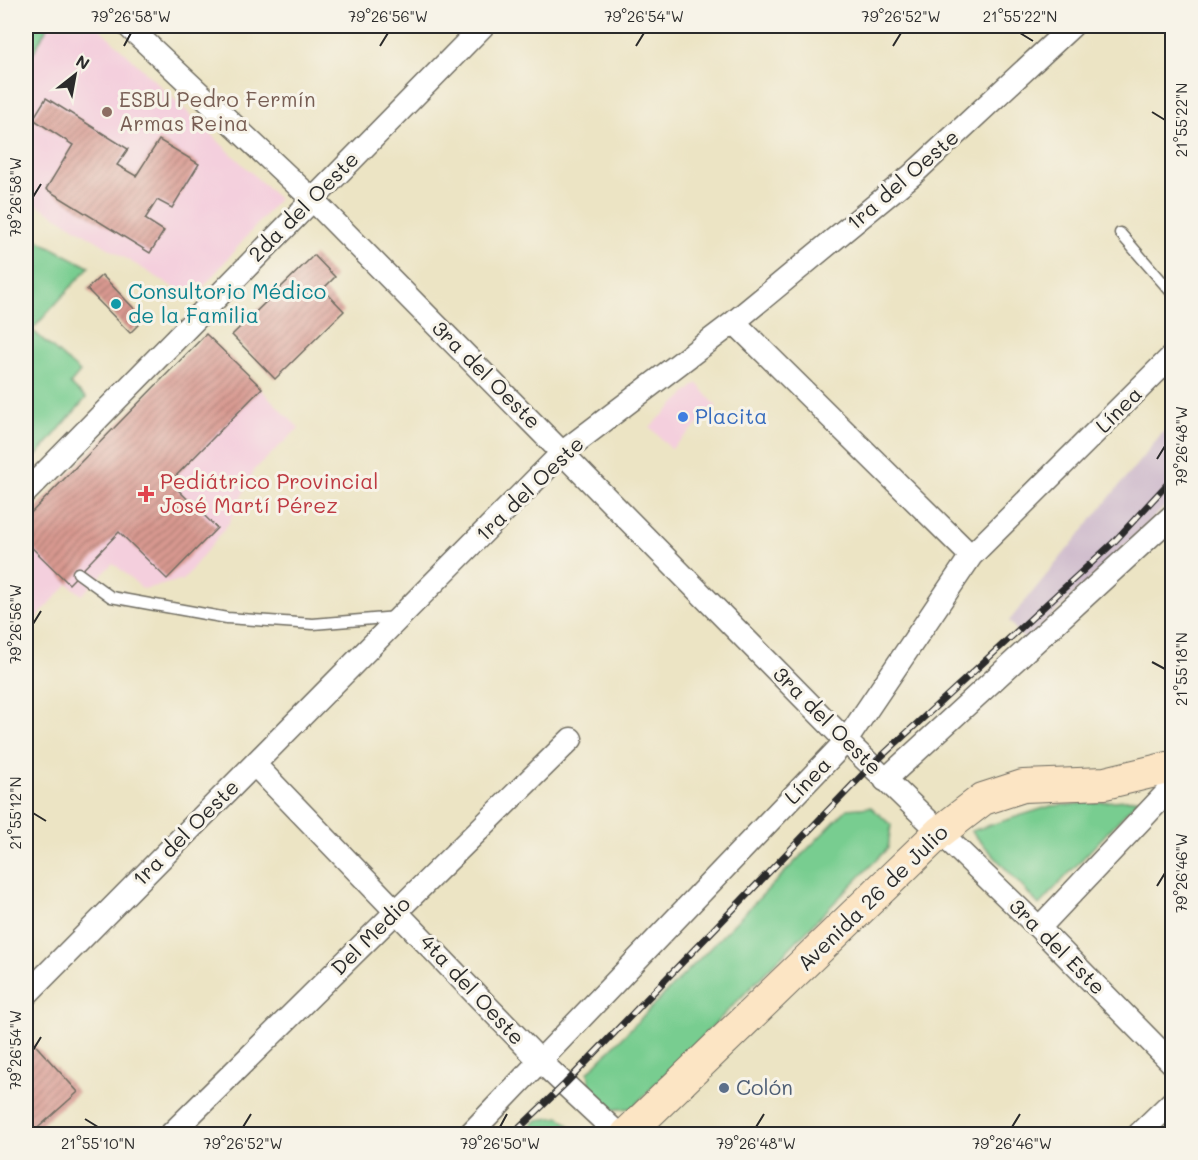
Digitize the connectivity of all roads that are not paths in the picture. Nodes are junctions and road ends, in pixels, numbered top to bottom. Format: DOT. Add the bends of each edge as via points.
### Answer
graph roads {
  1 [pos="128,26"];
  2 [pos="483,26"];
  3 [pos="1072,26"];
  4 [pos="313,200"];
  5 [pos="1120,233"];
  6 [pos="1173,293"];
  7 [pos="734,322"];
  8 [pos="1173,356"];
  9 [pos="563,452"];
  10 [pos="26,492"];
  11 [pos="1173,516"];
  12 [pos="971,556"];
  13 [pos="78,573"];
  14 [pos="403,616"];
  15 [pos="571,739"];
  16 [pos="846,741"];
  17 [pos="255,765"];
  18 [pos="1173,767"];
  19 [pos="885,780"];
  20 [pos="1173,787"];
  21 [pos="940,832"];
  22 [pos="397,911"];
  23 [pos="1039,928"];
  24 [pos="26,995"];
  25 [pos="541,1062"];
  26 [pos="1173,1063"];
  27 [pos="1173,1102"];
  28 [pos="171,1134"];
  29 [pos="470,1134"];
  30 [pos="618,1134"];
  31 [pos="627,1134"];
  32 [pos="1138,1134"];
  1 -- 4 [label="street, 3ra del Oeste"];
  2 -- 4 [label="street, 2da del Oeste"];
  3 -- 7 [label="street, 1ra del Oeste" via="912,175"];
  4 -- 9 [label="street, 3ra del Oeste"];
  4 -- 10 [label="street, 2da del Oeste"];
  5 -- 6 [label="lane"];
  7 -- 9 [label="street, 1ra del Oeste"];
  7 -- 12 [label="street"];
  8 -- 12 [label="street, Línea"];
  9 -- 14 [label="street, 1ra del Oeste"];
  9 -- 16 [label="street, 3ra del Oeste"];
  11 -- 19 [label="street"];
  12 -- 16 [label="street, Línea"];
  13 -- 14 [label="lane" via="111,597 227,618 313,624"];
  14 -- 17 [label="street, 1ra del Oeste"];
  15 -- 22 [label="street, Del Medio"];
  16 -- 19 [label="street, 3ra del Oeste"];
  16 -- 25 [label="street, Línea"];
  17 -- 22 [label="street, 4ta del Oeste"];
  17 -- 24 [label="street, 1ra del Oeste"];
  18 -- 21 [label="main road, Avenida 26 de Julio" via="1105,783 1023,786 983,799"];
  19 -- 21 [label="street, 3ra del Oeste"];
  20 -- 23 [label="street"];
  21 -- 23 [label="street, 3ra del Este"];
  21 -- 31 [label="main road, Avenida 26 de Julio"];
  22 -- 25 [label="street, 4ta del Oeste"];
  22 -- 28 [label="street, Del Medio"];
  23 -- 26 [label="street, 3ra del Este"];
  25 -- 29 [label="street, Línea"];
  25 -- 30 [label="street, 4ta del Oeste"];
  27 -- 32 [label="street"];
}
